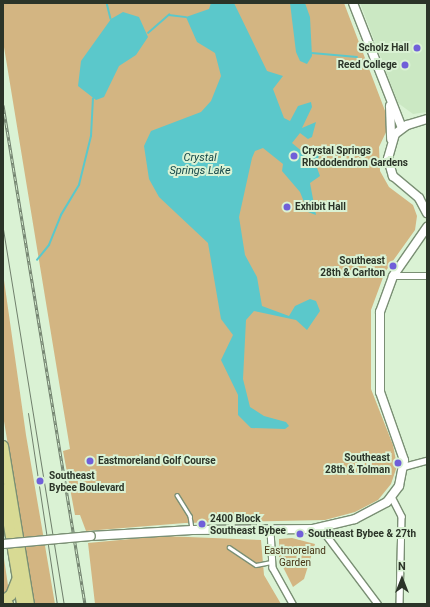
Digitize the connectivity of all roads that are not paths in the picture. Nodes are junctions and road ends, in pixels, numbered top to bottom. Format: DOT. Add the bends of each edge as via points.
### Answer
graph roads {
  1 [pos="353,3"];
  2 [pos="390,103"];
  3 [pos="427,119"];
  4 [pos="402,128"];
  5 [pos="391,139"];
  6 [pos="427,213"];
  7 [pos="427,227"];
  8 [pos="393,276"];
  9 [pos="427,276"];
  10 [pos="3,446"];
  11 [pos="427,461"];
  12 [pos="404,467"];
  13 [pos="3,491"];
  14 [pos="177,495"];
  15 [pos="392,497"];
  16 [pos="321,528"];
  17 [pos="192,530"];
  18 [pos="271,530"];
  19 [pos="3,544"];
  20 [pos="230,547"];
  21 [pos="271,562"];
  22 [pos="18,578"];
  23 [pos="3,601"];
  24 [pos="8,604"];
  25 [pos="22,604"];
  26 [pos="29,604"];
  27 [pos="293,604"];
  28 [pos="378,604"];
  29 [pos="400,604"];
  1 -- 2 [label="main road"];
  2 -- 4 [label="main road"];
  2 -- 5 [label="main road"];
  3 -- 4 [label="main road"];
  4 -- 5 [label="main road"];
  5 -- 6 [label="main road" via="388,153 390,171 419,198"];
  7 -- 8 [label="main road"];
  8 -- 9 [label="street"];
  8 -- 12 [label="main road" via="380,312 378,379 384,405 402,445"];
  10 -- 26 [label="highway"];
  11 -- 12 [label="street"];
  12 -- 15 [label="main road"];
  13 -- 22 [label="highway"];
  14 -- 17 [label="lane" via="190,516"];
  15 -- 16 [label="main road" via="366,515"];
  15 -- 29 [label="street" via="402,517"];
  16 -- 18 [label="main road"];
  16 -- 28 [label="street"];
  17 -- 18 [label="main road"];
  17 -- 19 [label="main road, bridge"];
  18 -- 21 [label="street"];
  20 -- 21 [label="lane" via="256,565"];
  21 -- 27 [label="street" via="277,580"];
  22 -- 23 [label="highway" via="11,595"];
  22 -- 25 [label="highway"];
  23 -- 24 [label="highway"];
}
